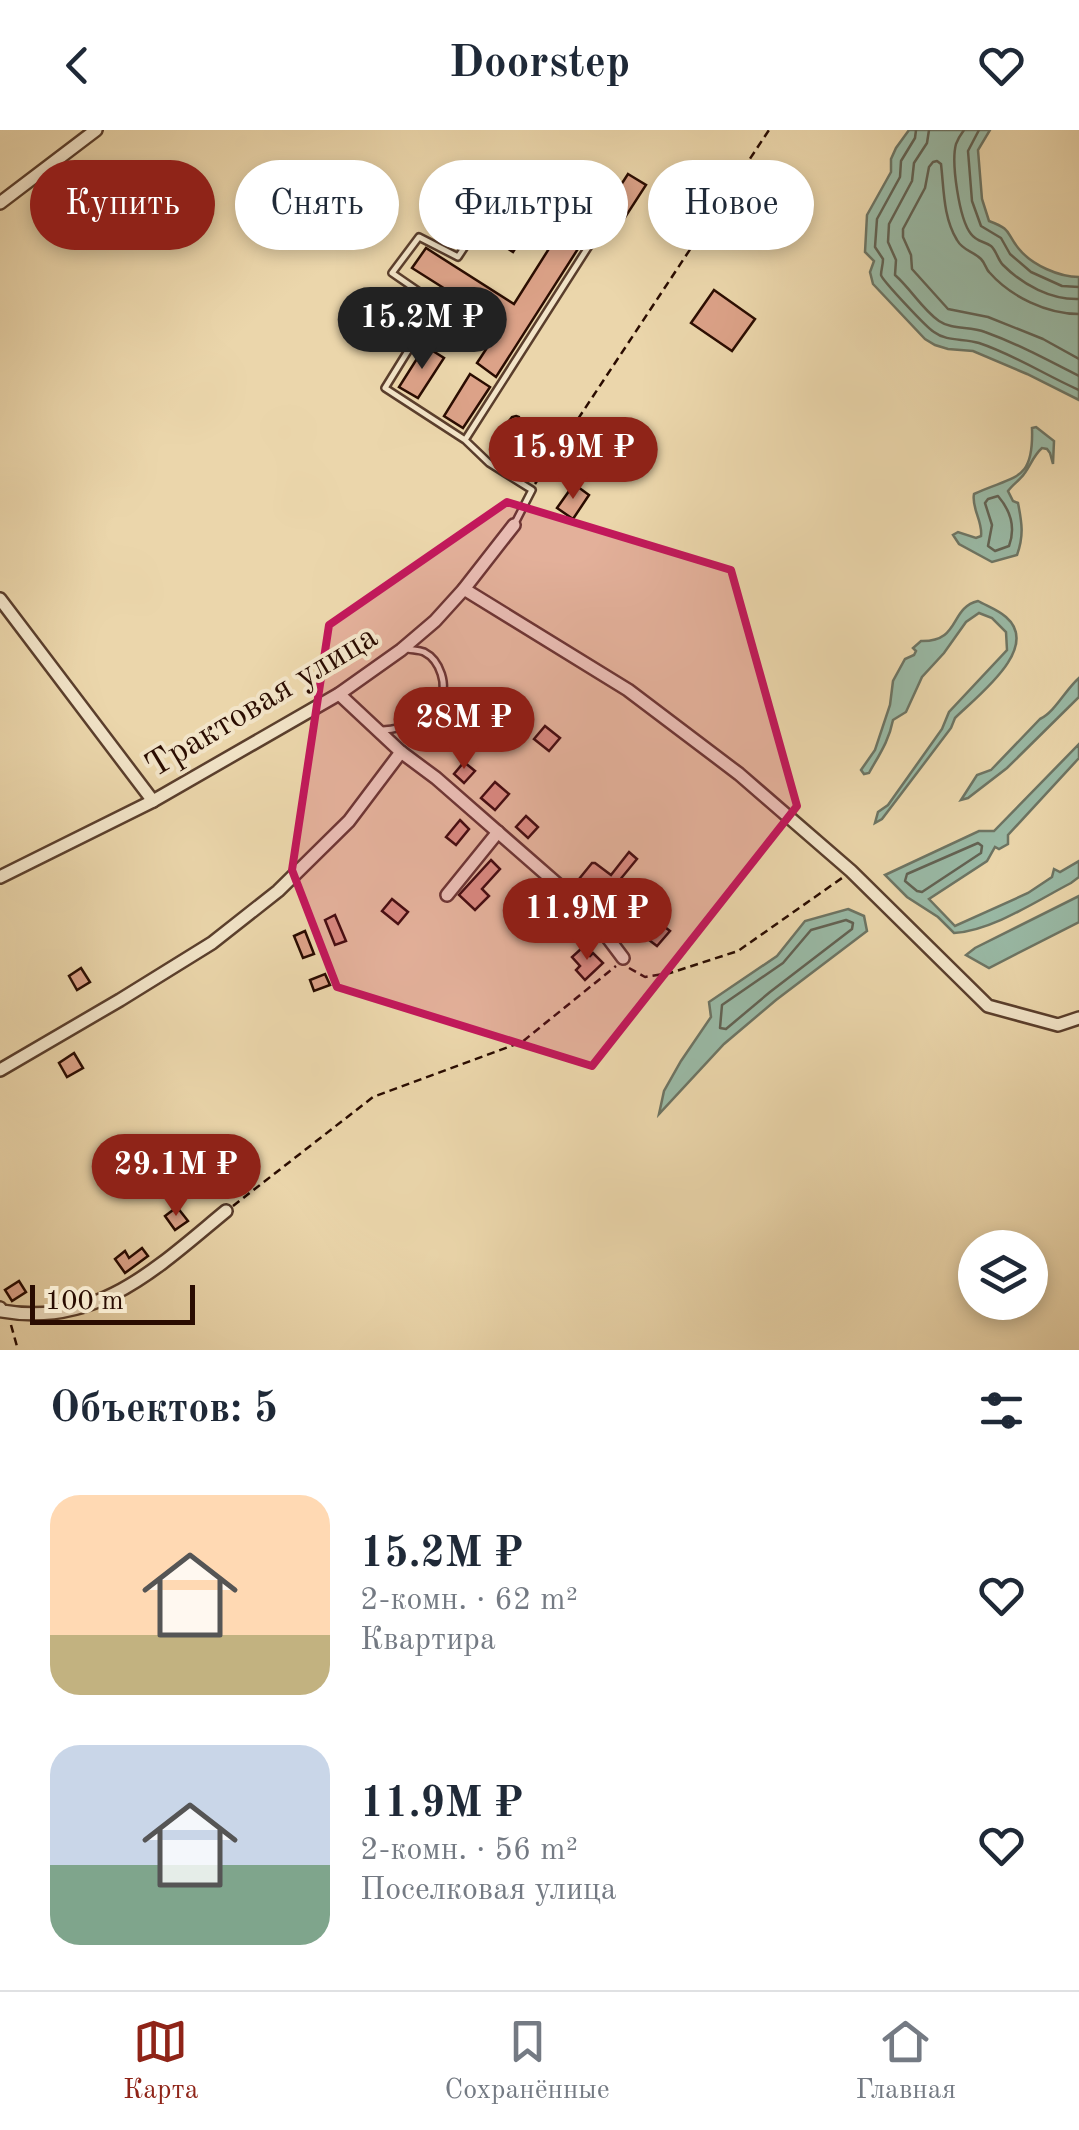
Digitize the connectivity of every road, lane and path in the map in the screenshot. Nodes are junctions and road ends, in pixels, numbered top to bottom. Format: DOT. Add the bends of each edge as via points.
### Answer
graph roads {
  1 [pos="96,130"];
  2 [pos="770,130"];
  3 [pos="0,203"];
  4 [pos="464,440"];
  5 [pos="532,490"];
  6 [pos="514,524"];
  7 [pos="464,589"];
  8 [pos="0,599"];
  9 [pos="402,650"];
  10 [pos="340,694"];
  11 [pos="380,730"];
  12 [pos="400,752"];
  13 [pos="153,801"];
  14 [pos="498,832"];
  15 [pos="851,871"];
  16 [pos="0,877"];
  17 [pos="447,895"];
  18 [pos="623,958"];
  19 [pos="1079,1018"];
  20 [pos="0,1070"];
  21 [pos="226,1212"];
  22 [pos="1,1310"];
  23 [pos="18,1350"];
  1 -- 3 [label="street"];
  2 -- 5 [label="path"];
  4 -- 4 [label="lane" via="602,227 521,175 510,178 458,258 419,236 392,274 438,304 385,388"];
  4 -- 5 [label="lane"];
  5 -- 6 [label="lane"];
  6 -- 7 [label="street, Трактовая улица"];
  7 -- 9 [label="street, Трактовая улица"];
  7 -- 15 [label="street" via="628,690 740,774"];
  8 -- 13 [label="street"];
  9 -- 10 [label="street, Трактовая улица"];
  9 -- 11 [label="lane" via="427,653 439,667 440,700 408,725"];
  10 -- 11 [label="street"];
  10 -- 13 [label="street, Трактовая улица"];
  11 -- 12 [label="street"];
  12 -- 14 [label="street"];
  12 -- 20 [label="street" via="349,821 265,901 212,943"];
  13 -- 16 [label="street, Трактовая улица"];
  14 -- 17 [label="street"];
  14 -- 18 [label="street" via="588,910"];
  15 -- 18 [label="path" via="738,951 645,976"];
  15 -- 19 [label="street" via="988,1006 1058,1025"];
  18 -- 21 [label="path" via="522,1042 374,1096"];
  21 -- 22 [label="street" via="140,1281 94,1304 52,1315"];
  22 -- 23 [label="path"];
}
